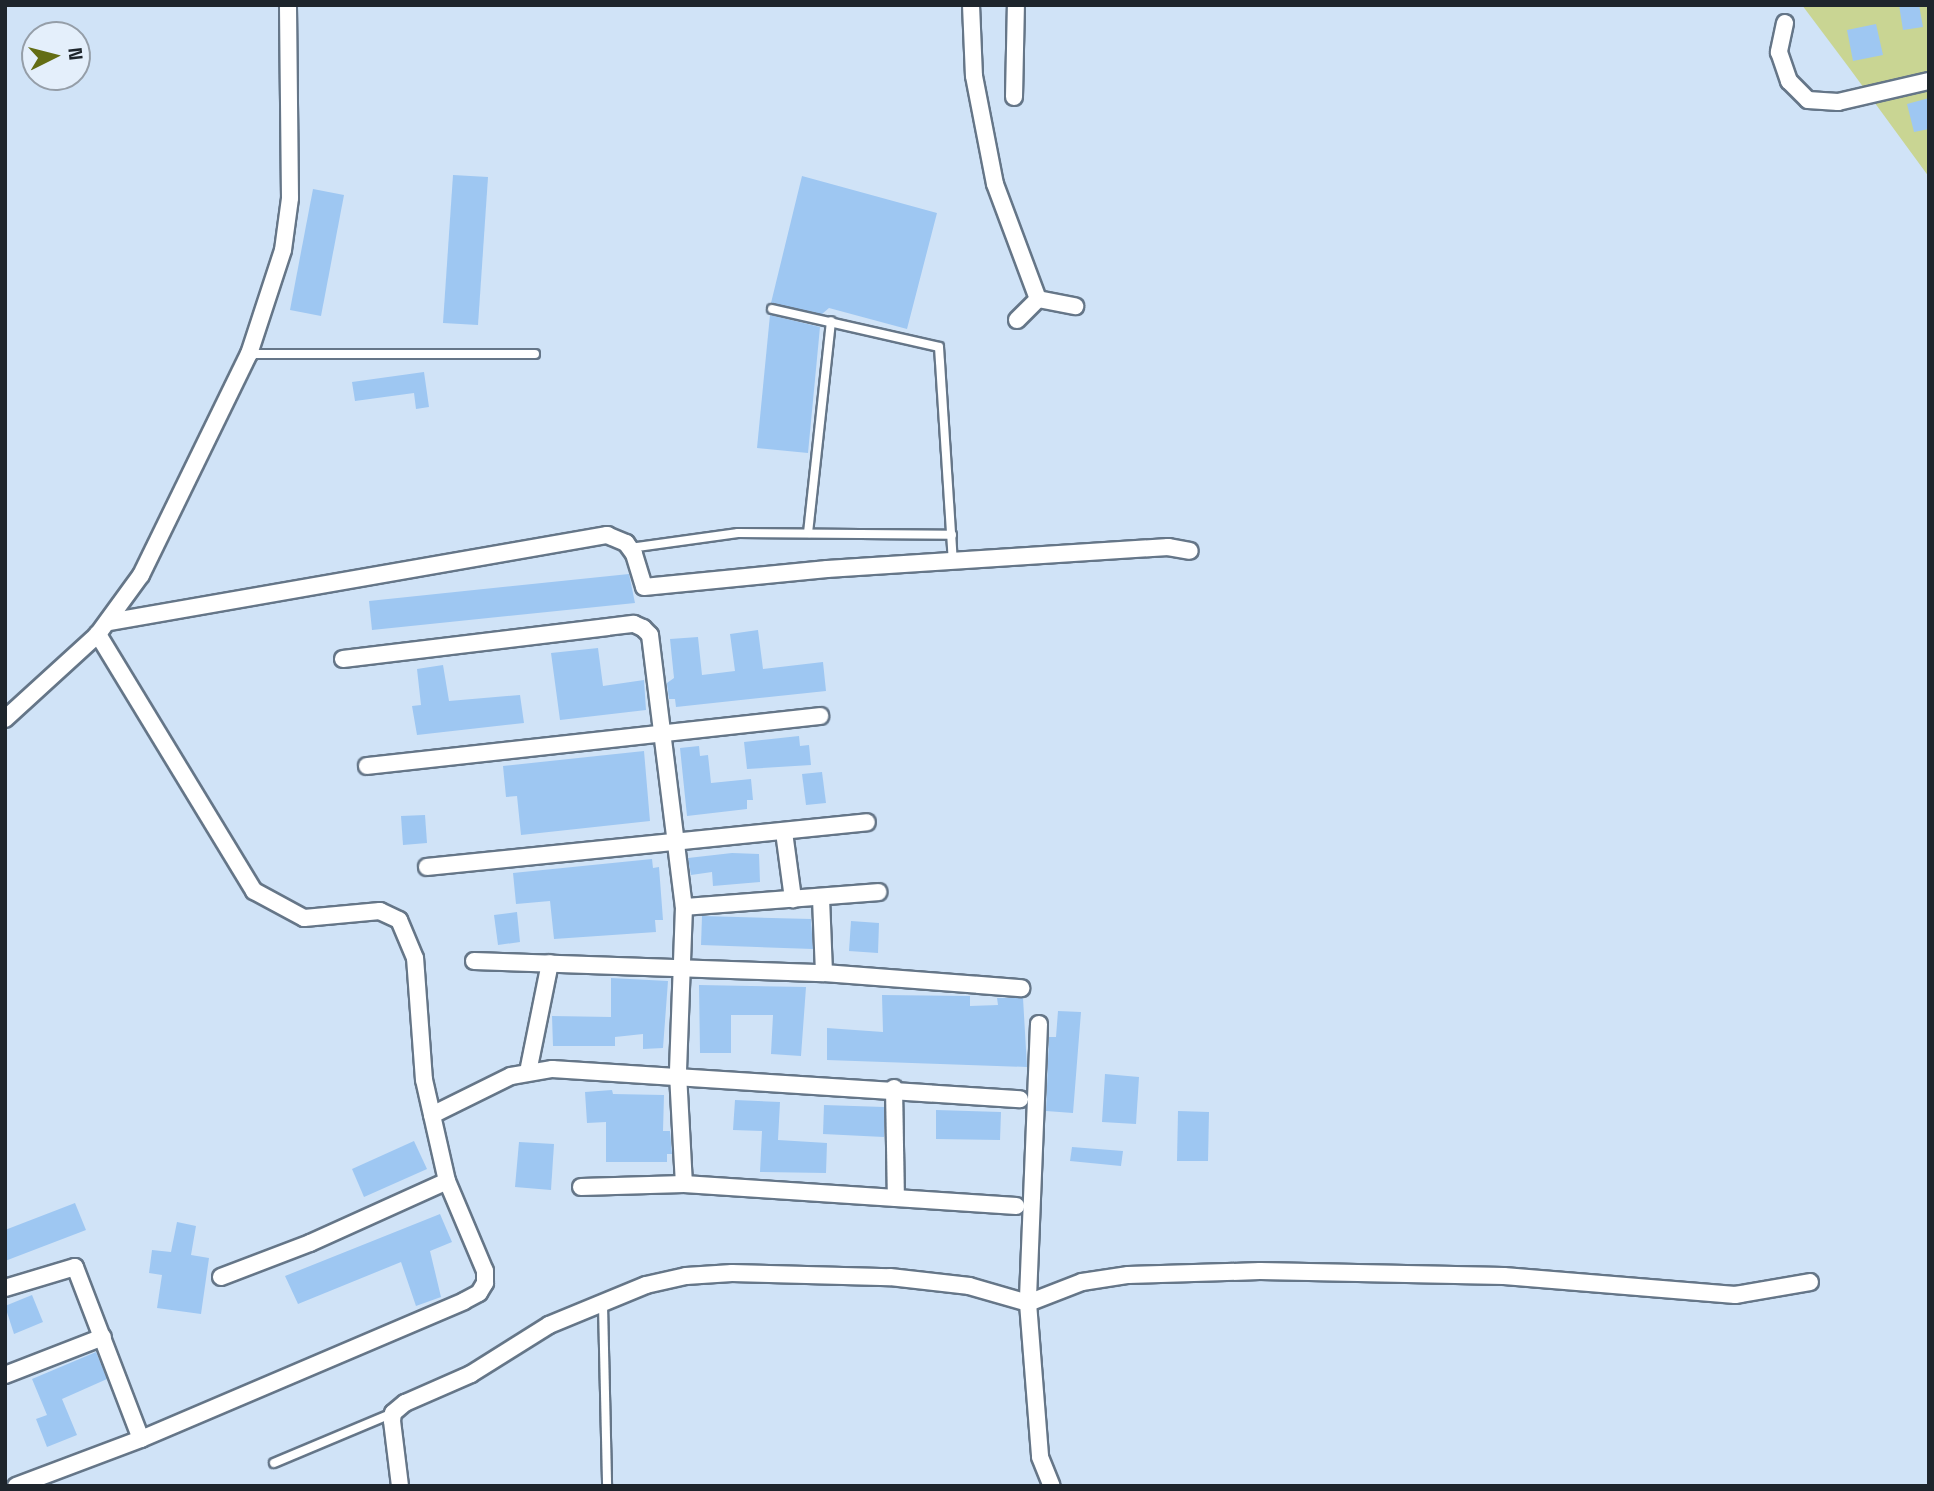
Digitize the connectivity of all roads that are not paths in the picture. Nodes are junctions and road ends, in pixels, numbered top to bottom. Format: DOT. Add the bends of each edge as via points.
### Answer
graph roads {
  1 [pos="288,5"];
  2 [pos="971,5"];
  3 [pos="1016,5"];
  4 [pos="1785,23"];
  5 [pos="1929,81"];
  6 [pos="1014,97"];
  7 [pos="1038,299"];
  8 [pos="1076,306"];
  9 [pos="772,309"];
  10 [pos="1017,320"];
  11 [pos="831,321"];
  12 [pos="248,354"];
  13 [pos="535,354"];
  14 [pos="808,533"];
  15 [pos="952,535"];
  16 [pos="630,548"];
  17 [pos="1191,551"];
  18 [pos="953,563"];
  19 [pos="103,628"];
  20 [pos="343,659"];
  21 [pos="820,716"];
  22 [pos="5,719"];
  23 [pos="662,732"];
  24 [pos="367,766"];
  25 [pos="866,822"];
  26 [pos="784,832"];
  27 [pos="675,843"];
  28 [pos="427,867"];
  29 [pos="878,892"];
  30 [pos="821,898"];
  31 [pos="793,899"];
  32 [pos="684,907"];
  33 [pos="474,961"];
  34 [pos="550,963"];
  35 [pos="682,967"];
  36 [pos="824,973"];
  37 [pos="1021,988"];
  38 [pos="1039,1024"];
  39 [pos="528,1072"];
  40 [pos="678,1074"];
  41 [pos="894,1088"];
  42 [pos="1020,1099"];
  43 [pos="432,1115"];
  44 [pos="447,1181"];
  45 [pos="684,1184"];
  46 [pos="581,1187"];
  47 [pos="896,1198"];
  48 [pos="1016,1206"];
  49 [pos="221,1277"];
  50 [pos="1810,1282"];
  51 [pos="5,1289"];
  52 [pos="1028,1303"];
  53 [pos="603,1305"];
  54 [pos="103,1337"];
  55 [pos="5,1375"];
  56 [pos="393,1413"];
  57 [pos="141,1439"];
  58 [pos="275,1463"];
  59 [pos="16,1486"];
  60 [pos="400,1486"];
  61 [pos="607,1486"];
  62 [pos="1052,1486"];
  1 -- 12 [label="street" via="290,198 282,250"];
  2 -- 7 [label="street" via="974,76 995,184"];
  3 -- 6 [label="street"];
  4 -- 5 [label="street" via="1779,52 1789,81 1808,100 1838,102"];
  7 -- 8 [label="street"];
  7 -- 10 [label="street"];
  9 -- 11 [label="lane"];
  11 -- 14 [label="lane"];
  11 -- 15 [label="lane" via="939,347"];
  12 -- 13 [label="lane"];
  12 -- 19 [label="street" via="170,520"];
  14 -- 15 [label="lane"];
  14 -- 16 [label="lane" via="738,533"];
  15 -- 18 [label="lane"];
  16 -- 18 [label="street" via="643,587 751,574"];
  16 -- 19 [label="street" via="607,535"];
  17 -- 18 [label="street" via="1168,547"];
  19 -- 22 [label="street"];
  19 -- 43 [label="street" via="254,891 304,918 380,911 399,920 415,958 424,1080"];
  20 -- 23 [label="street" via="634,624 650,635"];
  21 -- 23 [label="street"];
  23 -- 24 [label="street"];
  23 -- 27 [label="street"];
  25 -- 26 [label="street"];
  26 -- 27 [label="street"];
  26 -- 31 [label="street"];
  27 -- 28 [label="street"];
  27 -- 32 [label="street"];
  29 -- 30 [label="street"];
  30 -- 31 [label="street"];
  30 -- 36 [label="street"];
  31 -- 32 [label="street"];
  32 -- 35 [label="street"];
  33 -- 34 [label="street"];
  34 -- 35 [label="street"];
  34 -- 39 [label="street"];
  35 -- 36 [label="street"];
  35 -- 40 [label="street"];
  36 -- 37 [label="street"];
  38 -- 52 [label="street"];
  39 -- 40 [label="street"];
  39 -- 43 [label="street"];
  40 -- 41 [label="street"];
  40 -- 45 [label="street"];
  41 -- 42 [label="street"];
  41 -- 47 [label="street"];
  43 -- 44 [label="street"];
  44 -- 49 [label="street" via="310,1243"];
  44 -- 57 [label="street" via="485,1271 479,1293"];
  45 -- 46 [label="street"];
  45 -- 47 [label="street"];
  47 -- 48 [label="street"];
  50 -- 52 [label="street" via="1735,1296 1504,1276 1260,1271 1128,1275 1082,1282"];
  51 -- 54 [label="street" via="75,1267"];
  52 -- 53 [label="street" via="969,1286 890,1277 732,1273 646,1285"];
  52 -- 62 [label="street" via="1040,1457"];
  53 -- 56 [label="street" via="549,1325 471,1374"];
  53 -- 61 [label="lane"];
  54 -- 55 [label="street"];
  54 -- 57 [label="street"];
  56 -- 58 [label="lane"];
  56 -- 60 [label="street"];
  57 -- 59 [label="street"];
}
